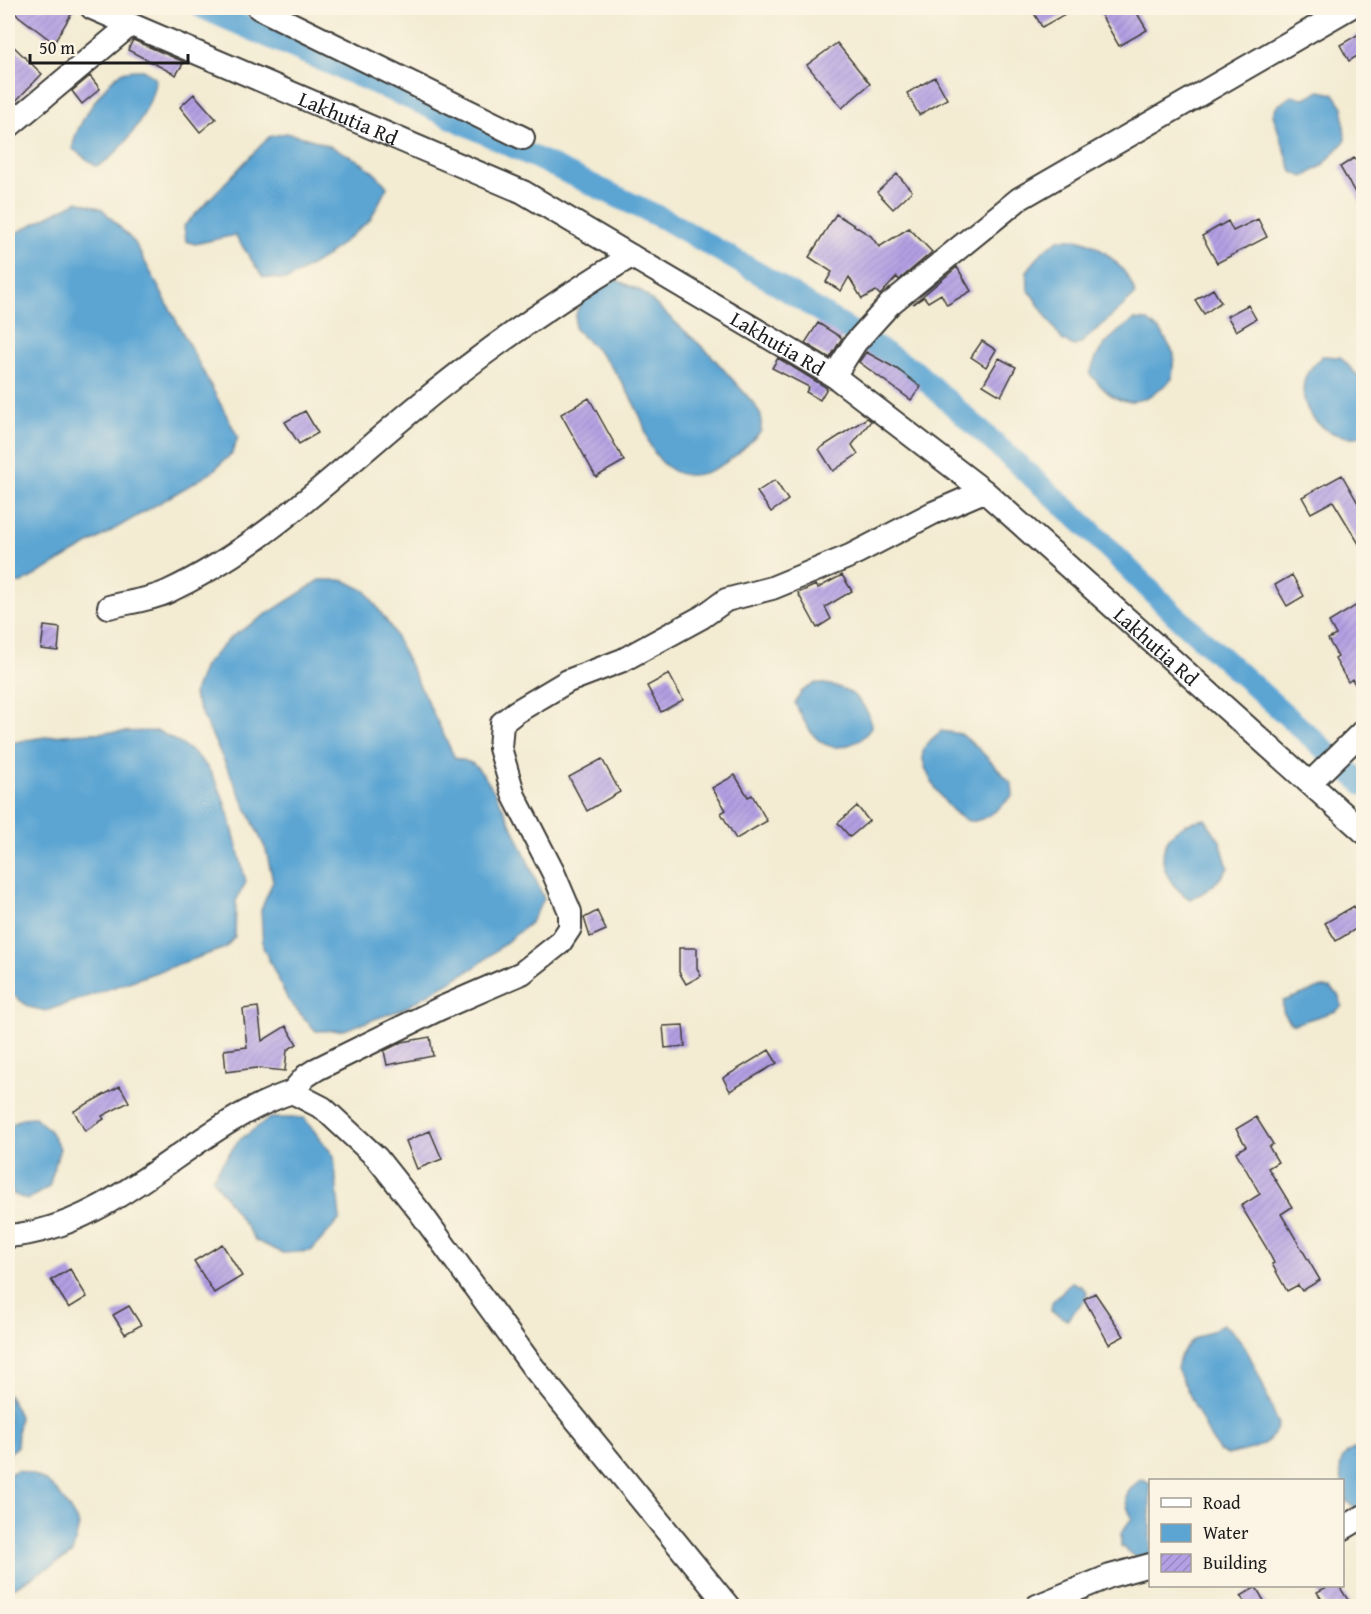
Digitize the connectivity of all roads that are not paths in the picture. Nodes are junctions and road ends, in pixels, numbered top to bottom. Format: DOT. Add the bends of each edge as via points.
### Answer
graph roads {
  1 [pos="92,8"];
  2 [pos="259,8"];
  3 [pos="1349,8"];
  4 [pos="130,25"];
  5 [pos="8,128"];
  6 [pos="524,138"];
  7 [pos="631,256"];
  8 [pos="834,376"];
  9 [pos="984,491"];
  10 [pos="109,606"];
  11 [pos="1364,730"];
  12 [pos="1310,783"];
  13 [pos="1364,832"];
  14 [pos="292,1092"];
  15 [pos="8,1236"];
  16 [pos="1364,1516"];
  17 [pos="1344,1528"];
  18 [pos="1149,1565"];
  19 [pos="728,1606"];
  20 [pos="1037,1606"];
  1 -- 4 [label="street, Lakhutia Rd"];
  2 -- 6 [label="street"];
  3 -- 8 [label="street" via="1019,199 891,304 855,343"];
  4 -- 5 [label="street"];
  4 -- 7 [label="street, Lakhutia Rd" via="523,192"];
  7 -- 8 [label="street, Lakhutia Rd"];
  7 -- 10 [label="street" via="568,294 495,347 250,544 165,593"];
  8 -- 9 [label="street, Lakhutia Rd"];
  9 -- 12 [label="street, Lakhutia Rd"];
  9 -- 14 [label="street" via="850,556 772,588 726,600 623,660 568,681 502,723 500,748 514,796 566,902 570,928 560,943 522,973 317,1069"];
  11 -- 12 [label="street"];
  12 -- 13 [label="street, Lakhutia Rd"];
  14 -- 15 [label="street" via="268,1100 61,1227"];
  14 -- 19 [label="street" via="322,1108 377,1158 533,1367"];
  16 -- 17 [label="street"];
  18 -- 20 [label="street" via="1110,1576"];
}
